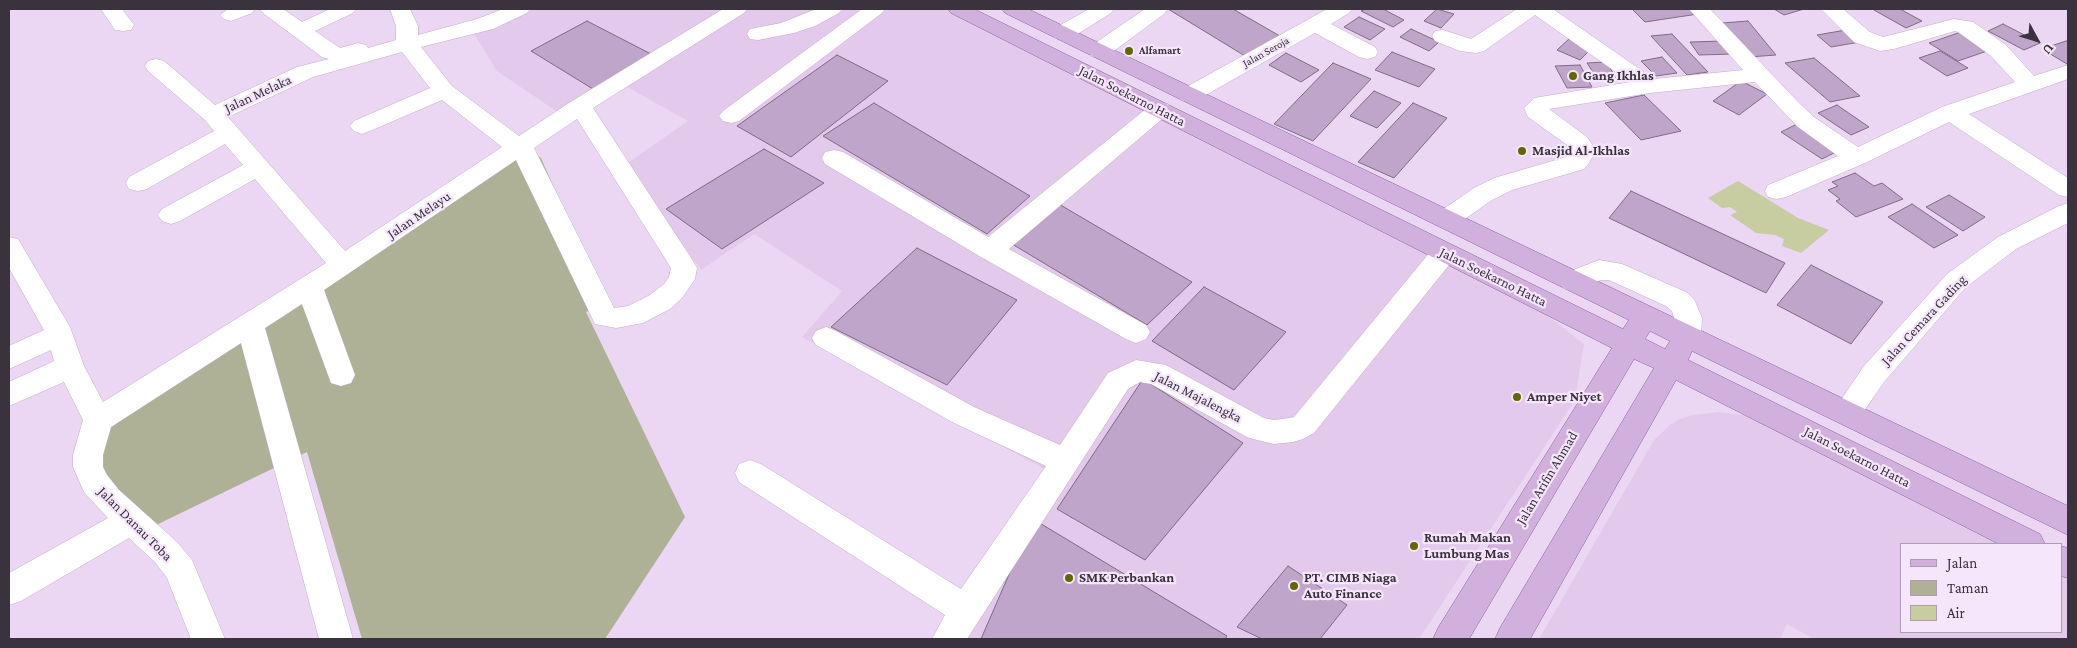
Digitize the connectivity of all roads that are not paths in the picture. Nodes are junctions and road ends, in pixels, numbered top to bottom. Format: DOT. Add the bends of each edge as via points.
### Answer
graph roads {
  1 [pos="110,9"];
  2 [pos="270,9"];
  3 [pos="346,9"];
  4 [pos="520,9"];
  5 [pos="738,9"];
  6 [pos="832,9"];
  7 [pos="875,9"];
  8 [pos="958,9"];
  9 [pos="1016,9"];
  10 [pos="1081,9"];
  11 [pos="1104,9"];
  12 [pos="1342,9"];
  13 [pos="1531,9"];
  14 [pos="1540,9"];
  15 [pos="1699,9"];
  16 [pos="1831,9"];
  17 [pos="1157,10"];
  18 [pos="1315,24"];
  19 [pos="123,26"];
  20 [pos="405,26"];
  21 [pos="301,30"];
  22 [pos="1056,30"];
  23 [pos="758,34"];
  24 [pos="1443,36"];
  25 [pos="1099,51"];
  26 [pos="1367,52"];
  27 [pos="156,66"];
  28 [pos="2068,72"];
  29 [pos="1760,75"];
  30 [pos="2030,85"];
  31 [pos="1650,86"];
  32 [pos="444,90"];
  33 [pos="1189,95"];
  34 [pos="580,106"];
  35 [pos="1160,110"];
  36 [pos="1950,112"];
  37 [pos="730,116"];
  38 [pos="221,124"];
  39 [pos="362,126"];
  40 [pos="519,147"];
  41 [pos="1857,157"];
  42 [pos="834,158"];
  43 [pos="257,167"];
  44 [pos="138,183"];
  45 [pos="2068,189"];
  46 [pos="1777,191"];
  47 [pos="2068,212"];
  48 [pos="171,215"];
  49 [pos="1447,220"];
  50 [pos="9,246"];
  51 [pos="990,250"];
  52 [pos="1444,253"];
  53 [pos="344,266"];
  54 [pos="1572,281"];
  55 [pos="310,287"];
  56 [pos="1645,317"];
  57 [pos="250,325"];
  58 [pos="1136,332"];
  59 [pos="60,334"];
  60 [pos="1687,337"];
  61 [pos="826,338"];
  62 [pos="1628,344"];
  63 [pos="9,358"];
  64 [pos="1670,364"];
  65 [pos="70,366"];
  66 [pos="1758,371"];
  67 [pos="341,374"];
  68 [pos="9,395"];
  69 [pos="1738,397"];
  70 [pos="1847,413"];
  71 [pos="98,420"];
  72 [pos="1066,462"];
  73 [pos="750,473"];
  74 [pos="133,520"];
  75 [pos="2068,521"];
  76 [pos="2027,543"];
  77 [pos="9,590"];
  78 [pos="966,610"];
  79 [pos="207,639"];
  80 [pos="336,639"];
  81 [pos="949,639"];
  82 [pos="1450,639"];
  83 [pos="1512,639"];
  1 -- 19 [label="street"];
  2 -- 21 [label="street"];
  3 -- 21 [label="street"];
  4 -- 20 [label="street, Jalan Melaka" via="485,24"];
  5 -- 34 [label="street, Jalan Melayu"];
  6 -- 23 [label="street" via="793,26"];
  7 -- 37 [label="street"];
  8 -- 35 [label="main road, Jalan Soekarno Hatta"];
  9 -- 22 [label="main road, Jalan Soekarno Hatta"];
  10 -- 22 [label="street"];
  11 -- 22 [label="street"];
  12 -- 18 [label="street, Jalan Seroja"];
  13 -- 24 [label="street" via="1476,46"];
  14 -- 31 [label="street"];
  15 -- 29 [label="street"];
  16 -- 30 [label="street" via="1862,37 1880,44 1954,25 1965,27 1998,50"];
  17 -- 25 [label="street"];
  18 -- 26 [label="street"];
  18 -- 33 [label="street, Jalan Seroja"];
  20 -- 21 [label="street" via="355,52 340,55 330,52"];
  20 -- 32 [label="street"];
  20 -- 38 [label="street, Jalan Melaka" via="297,75"];
  22 -- 25 [label="main road, Jalan Soekarno Hatta"];
  25 -- 33 [label="main road, Jalan Soekarno Hatta"];
  27 -- 38 [label="street"];
  28 -- 30 [label="street"];
  29 -- 31 [label="street"];
  29 -- 41 [label="street" via="1806,122"];
  30 -- 36 [label="street"];
  31 -- 49 [label="street" via="1538,105 1539,116 1580,142 1584,150 1581,157 1575,163 1503,184"];
  32 -- 39 [label="street"];
  32 -- 40 [label="street"];
  33 -- 49 [label="main road, Jalan Soekarno Hatta"];
  34 -- 40 [label="street, Jalan Melayu"];
  34 -- 40 [label="street" via="684,268 682,279 660,302 633,316 605,317 529,158"];
  35 -- 51 [label="street"];
  35 -- 52 [label="main road, Jalan Soekarno Hatta"];
  36 -- 41 [label="street"];
  36 -- 45 [label="street"];
  38 -- 43 [label="street, Jalan Melaka"];
  38 -- 44 [label="street"];
  40 -- 53 [label="street, Jalan Melayu"];
  41 -- 46 [label="street"];
  42 -- 51 [label="street"];
  43 -- 48 [label="street"];
  43 -- 53 [label="street, Jalan Melaka"];
  47 -- 70 [label="street, Jalan Cemara Gading" via="2007,243 1956,281 1874,374"];
  49 -- 54 [label="main road, Jalan Soekarno Hatta"];
  50 -- 59 [label="street"];
  51 -- 58 [label="street"];
  52 -- 62 [label="main road, Jalan Soekarno Hatta"];
  52 -- 72 [label="street, Jalan Majalengka" via="1304,425 1274,432 1257,428 1156,373 1136,371 1118,381"];
  53 -- 55 [label="street, Jalan Melayu"];
  54 -- 56 [label="main road, Jalan Soekarno Hatta"];
  54 -- 60 [label="street" via="1599,270 1613,271 1676,299 1684,306 1688,318"];
  55 -- 57 [label="street, Jalan Melayu"];
  55 -- 67 [label="street"];
  56 -- 60 [label="main road, Jalan Soekarno Hatta"];
  56 -- 62 [label="main road, Jalan Arifin Ahmad"];
  57 -- 71 [label="street, Jalan Melayu"];
  57 -- 80 [label="street"];
  59 -- 63 [label="street"];
  59 -- 65 [label="street"];
  60 -- 64 [label="main road"];
  60 -- 66 [label="main road, Jalan Soekarno Hatta"];
  61 -- 72 [label="street" via="964,415"];
  62 -- 64 [label="main road, Jalan Soekarno Hatta"];
  62 -- 82 [label="main road, Jalan Arifin Ahmad"];
  64 -- 69 [label="main road, Jalan Soekarno Hatta"];
  64 -- 83 [label="main road"];
  65 -- 68 [label="street"];
  65 -- 71 [label="street"];
  66 -- 69 [label="main road" via="1741,372 1736,376 1733,384"];
  66 -- 70 [label="main road, Jalan Soekarno Hatta"];
  69 -- 76 [label="main road, Jalan Soekarno Hatta"];
  70 -- 75 [label="main road, Jalan Soekarno Hatta"];
  71 -- 74 [label="street, Jalan Danau Toba" via="88,467 100,488"];
  72 -- 78 [label="street, Jalan Majalengka"];
  73 -- 78 [label="street"];
  74 -- 77 [label="street"];
  74 -- 79 [label="street, Jalan Danau Toba" via="180,570"];
  78 -- 81 [label="street, Jalan Majalengka"];
}
